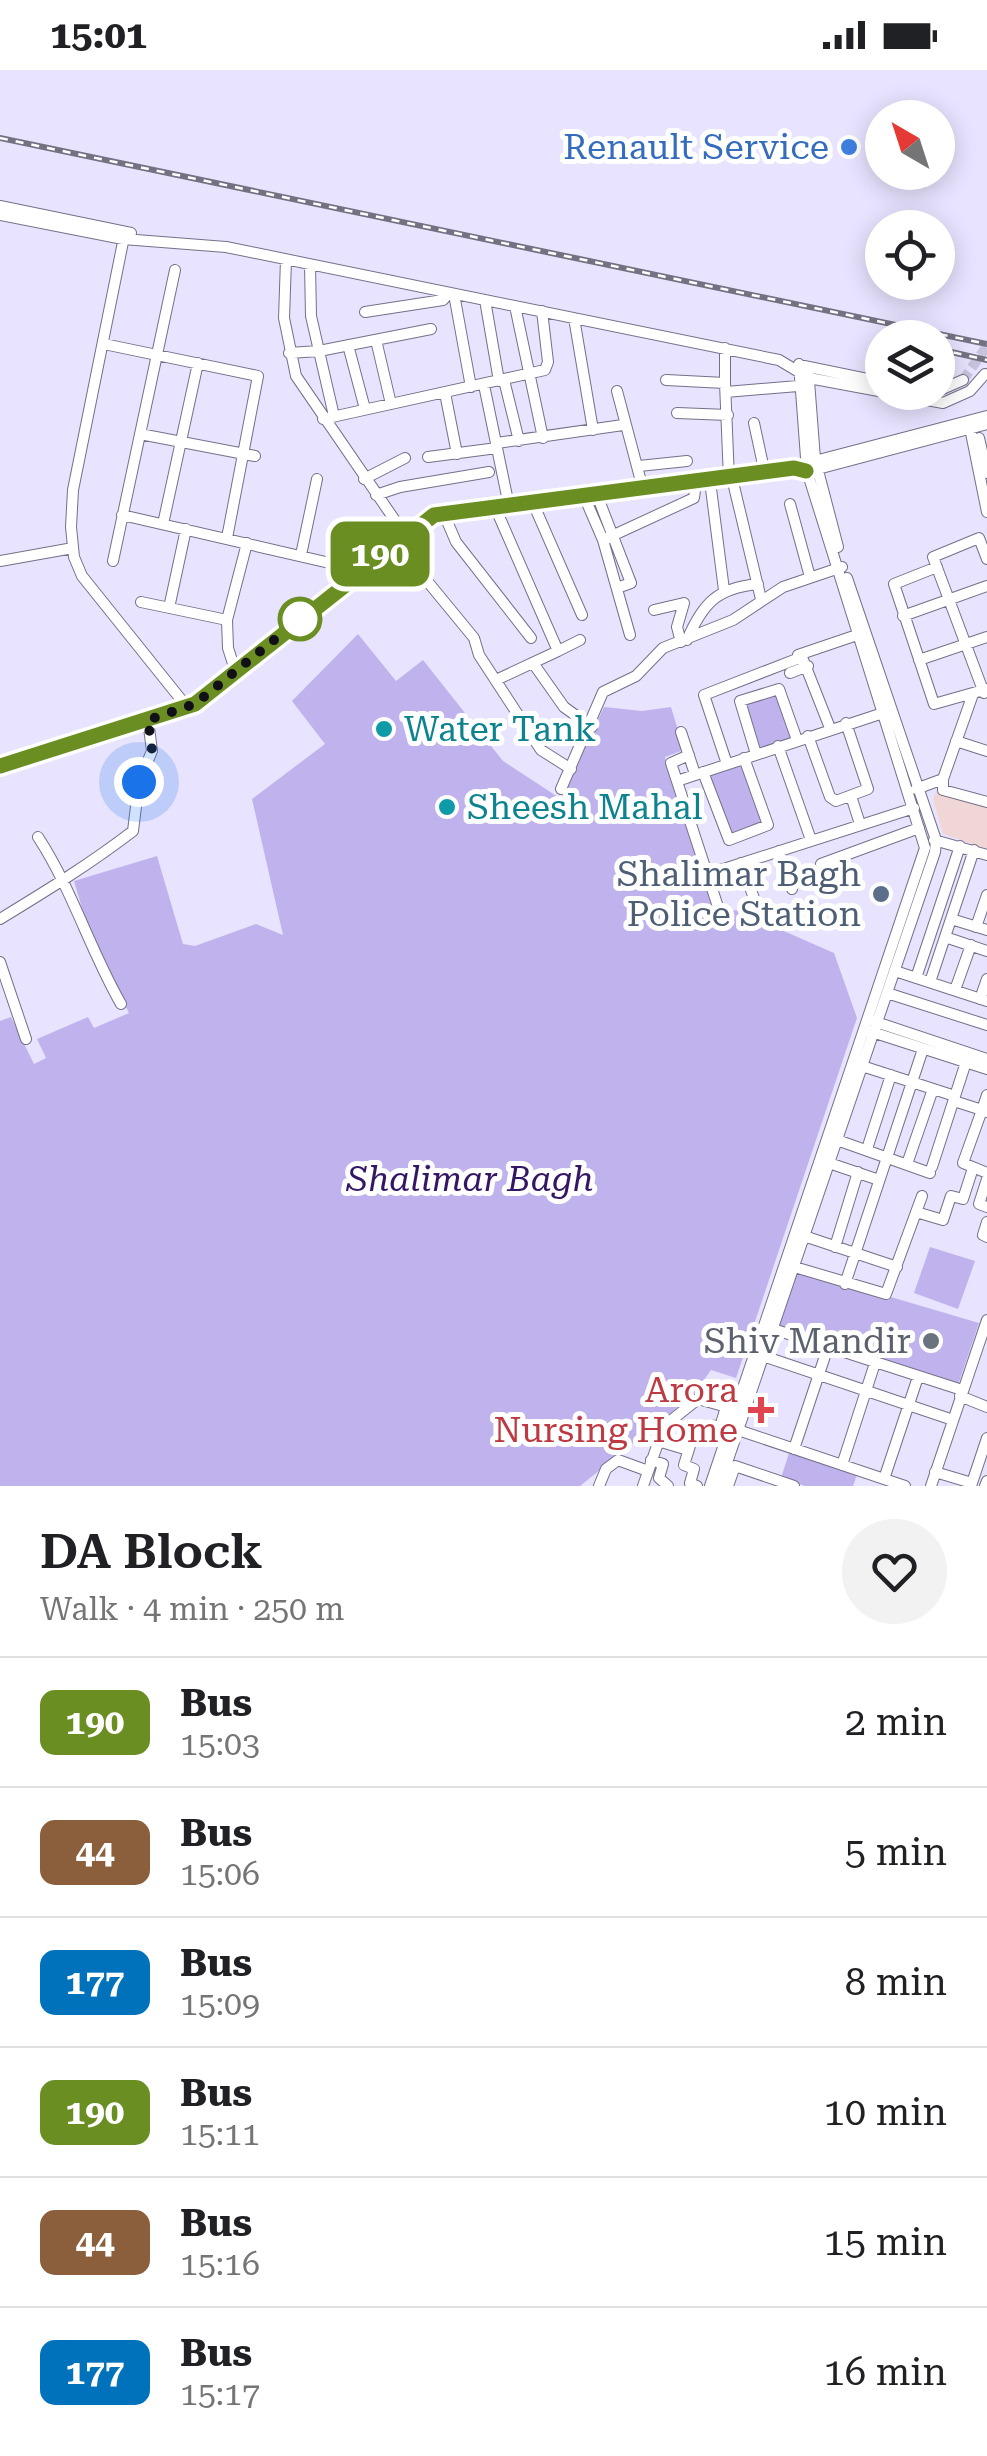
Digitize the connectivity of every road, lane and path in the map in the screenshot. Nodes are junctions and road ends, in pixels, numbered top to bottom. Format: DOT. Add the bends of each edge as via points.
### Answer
graph roads {
  1 [pos="0,206"];
  2 [pos="0,214"];
  3 [pos="124,235"];
  4 [pos="286,260"];
  5 [pos="310,265"];
  6 [pos="175,270"];
  7 [pos="392,282"];
  8 [pos="452,294"];
  9 [pos="485,300"];
  10 [pos="515,306"];
  11 [pos="394,308"];
  12 [pos="365,312"];
  13 [pos="542,312"];
  14 [pos="574,318"];
  15 [pos="430,329"];
  16 [pos="376,340"];
  17 [pos="104,344"];
  18 [pos="348,345"];
  19 [pos="725,348"];
  20 [pos="319,351"];
  21 [pos="289,353"];
  22 [pos="157,354"];
  23 [pos="198,362"];
  24 [pos="529,374"];
  25 [pos="803,374"];
  26 [pos="984,374"];
  27 [pos="666,380"];
  28 [pos="865,380"];
  29 [pos="963,380"];
  30 [pos="501,381"];
  31 [pos="484,384"];
  32 [pos="955,384"];
  33 [pos="471,387"];
  34 [pos="725,388"];
  35 [pos="617,391"];
  36 [pos="446,392"];
  37 [pos="391,404"];
  38 [pos="366,409"];
  39 [pos="677,413"];
  40 [pos="728,415"];
  41 [pos="987,416"];
  42 [pos="328,418"];
  43 [pos="754,423"];
  44 [pos="987,424"];
  45 [pos="623,425"];
  46 [pos="970,428"];
  47 [pos="594,430"];
  48 [pos="140,434"];
  49 [pos="979,437"];
  50 [pos="543,438"];
  51 [pos="520,441"];
  52 [pos="181,442"];
  53 [pos="497,446"];
  54 [pos="457,454"];
  55 [pos="249,455"];
  56 [pos="985,455"];
  57 [pos="428,457"];
  58 [pos="405,458"];
  59 [pos="688,461"];
  60 [pos="639,466"];
  61 [pos="807,466"];
  62 [pos="489,472"];
  63 [pos="766,474"];
  64 [pos="364,478"];
  65 [pos="730,478"];
  66 [pos="316,479"];
  67 [pos="985,479"];
  68 [pos="710,481"];
  69 [pos="696,482"];
  70 [pos="643,489"];
  71 [pos="376,495"];
  72 [pos="597,495"];
  73 [pos="584,496"];
  74 [pos="532,503"];
  75 [pos="790,504"];
  76 [pos="510,506"];
  77 [pos="496,508"];
  78 [pos="987,512"];
  79 [pos="444,514"];
  80 [pos="122,515"];
  81 [pos="163,524"];
  82 [pos="186,529"];
  83 [pos="614,534"];
  84 [pos="983,536"];
  85 [pos="227,538"];
  86 [pos="400,539"];
  87 [pos="602,540"];
  88 [pos="247,543"];
  89 [pos="73,548"];
  90 [pos="301,554"];
  91 [pos="987,559"];
  92 [pos="0,561"];
  93 [pos="112,561"];
  94 [pos="840,567"];
  95 [pos="937,567"];
  96 [pos="360,570"];
  97 [pos="810,577"];
  98 [pos="758,584"];
  99 [pos="987,586"];
  100 [pos="617,588"];
  101 [pos="724,590"];
  102 [pos="761,598"];
  103 [pos="948,600"];
  104 [pos="142,602"];
  105 [pos="169,608"];
  106 [pos="654,610"];
  107 [pos="582,615"];
  108 [pos="904,616"];
  109 [pos="227,620"];
  110 [pos="630,635"];
  111 [pos="857,635"];
  112 [pos="987,637"];
  113 [pos="531,638"];
  114 [pos="803,639"];
  115 [pos="580,640"];
  116 [pos="684,641"];
  117 [pos="964,645"];
  118 [pos="558,651"];
  119 [pos="806,652"];
  120 [pos="919,660"];
  121 [pos="533,663"];
  122 [pos="808,666"];
  123 [pos="235,670"];
  124 [pos="790,673"];
  125 [pos="752,675"];
  126 [pos="496,680"];
  127 [pos="707,687"];
  128 [pos="982,692"];
  129 [pos="759,695"];
  130 [pos="187,707"];
  131 [pos="883,713"];
  132 [pos="148,720"];
  133 [pos="846,723"];
  134 [pos="592,727"];
  135 [pos="830,728"];
  136 [pos="681,732"];
  137 [pos="802,738"];
  138 [pos="956,741"];
  139 [pos="778,746"];
  140 [pos="987,751"];
  141 [pos="756,754"];
  142 [pos="688,755"];
  143 [pos="744,758"];
  144 [pos="727,764"];
  145 [pos="0,766"];
  146 [pos="571,769"];
  147 [pos="699,773"];
  148 [pos="943,779"];
  149 [pos="677,781"];
  150 [pos="561,789"];
  151 [pos="914,790"];
  152 [pos="850,796"];
  153 [pos="987,801"];
  154 [pos="914,808"];
  155 [pos="860,824"];
  156 [pos="749,833"];
  157 [pos="921,834"];
  158 [pos="38,837"];
  159 [pos="811,840"];
  160 [pos="936,840"];
  161 [pos="960,846"];
  162 [pos="974,850"];
  163 [pos="779,851"];
  164 [pos="987,855"];
  165 [pos="758,858"];
  166 [pos="741,863"];
  167 [pos="822,864"];
  168 [pos="708,874"];
  169 [pos="62,878"];
  170 [pos="792,888"];
  171 [pos="987,895"];
  172 [pos="755,901"];
  173 [pos="720,913"];
  174 [pos="907,918"];
  175 [pos="0,919"];
  176 [pos="951,919"];
  177 [pos="981,928"];
  178 [pos="945,936"];
  179 [pos="970,945"];
  180 [pos="987,951"];
  181 [pos="0,964"];
  182 [pos="894,971"];
  183 [pos="916,978"];
  184 [pos="987,979"];
  185 [pos="930,982"];
  186 [pos="955,990"];
  187 [pos="887,993"];
  188 [pos="984,1000"];
  189 [pos="121,1004"];
  190 [pos="987,1025"];
  191 [pos="870,1026"];
  192 [pos="26,1039"];
  193 [pos="923,1048"];
  194 [pos="968,1058"];
  195 [pos="987,1059"];
  196 [pos="862,1066"];
  197 [pos="987,1069"];
  198 [pos="890,1075"];
  199 [pos="912,1082"];
  200 [pos="932,1089"];
  201 [pos="987,1095"];
  202 [pos="954,1098"];
  203 [pos="984,1111"];
  204 [pos="832,1144"];
  205 [pos="866,1149"];
  206 [pos="887,1157"];
  207 [pos="829,1162"];
  208 [pos="907,1164"];
  209 [pos="973,1168"];
  210 [pos="858,1172"];
  211 [pos="987,1176"];
  212 [pos="879,1180"];
  213 [pos="922,1196"];
  214 [pos="987,1207"];
  215 [pos="916,1212"];
  216 [pos="987,1222"];
  217 [pos="804,1236"];
  218 [pos="987,1237"];
  219 [pos="835,1247"];
  220 [pos="855,1254"];
  221 [pos="789,1265"];
  222 [pos="897,1267"];
  223 [pos="845,1284"];
  224 [pos="986,1327"];
  225 [pos="772,1328"];
  226 [pos="828,1347"];
  227 [pos="981,1354"];
  228 [pos="763,1356"];
  229 [pos="875,1363"];
  230 [pos="819,1375"];
  231 [pos="918,1377"];
  232 [pos="866,1391"];
  233 [pos="961,1393"];
  234 [pos="908,1405"];
  235 [pos="987,1406"];
  236 [pos="735,1410"];
  237 [pos="953,1420"];
  238 [pos="738,1430"];
  239 [pos="987,1438"];
  240 [pos="658,1441"];
  241 [pos="794,1449"];
  242 [pos="688,1450"];
  243 [pos="842,1465"];
  244 [pos="650,1466"];
  245 [pos="936,1472"];
  246 [pos="884,1479"];
  247 [pos="972,1484"];
  248 [pos="728,1485"];
  249 [pos="791,1485"];
  250 [pos="599,1486"];
  251 [pos="643,1486"];
  252 [pos="668,1486"];
  253 [pos="697,1486"];
  254 [pos="710,1486"];
  255 [pos="905,1486"];
  256 [pos="930,1486"];
  1 -- 3 [label="street"];
  2 -- 3 [label="street"];
  3 -- 4 [label="street"];
  3 -- 17 [label="street"];
  3 -- 25 [label="street" via="228,241 762,352"];
  4 -- 5 [label="street"];
  4 -- 21 [label="street"];
  5 -- 7 [label="street"];
  5 -- 20 [label="street"];
  6 -- 22 [label="street"];
  7 -- 8 [label="street"];
  7 -- 11 [label="street"];
  8 -- 9 [label="street"];
  8 -- 11 [label="street"];
  8 -- 33 [label="street"];
  9 -- 10 [label="street"];
  9 -- 30 [label="street"];
  10 -- 13 [label="street"];
  10 -- 24 [label="street"];
  11 -- 12 [label="street"];
  13 -- 14 [label="street"];
  13 -- 24 [label="street" via="548,365"];
  14 -- 19 [label="street"];
  14 -- 47 [label="street"];
  15 -- 16 [label="street"];
  16 -- 18 [label="street"];
  16 -- 37 [label="street"];
  17 -- 22 [label="street"];
  17 -- 89 [label="street" via="73,490"];
  18 -- 20 [label="street"];
  18 -- 38 [label="street"];
  19 -- 25 [label="street" via="778,360"];
  19 -- 34 [label="street"];
  20 -- 21 [label="street"];
  20 -- 42 [label="street"];
  21 -- 42 [label="street" via="296,376"];
  22 -- 23 [label="street"];
  22 -- 48 [label="street"];
  23 -- 52 [label="street"];
  23 -- 55 [label="street" via="258,376"];
  24 -- 30 [label="street"];
  24 -- 50 [label="street"];
  25 -- 26 [label="street" via="943,402 970,391"];
  25 -- 28 [label="street"];
  25 -- 34 [label="street"];
  25 -- 61 [label="street"];
  27 -- 34 [label="street"];
  29 -- 32 [label="street"];
  30 -- 31 [label="street"];
  30 -- 51 [label="street"];
  31 -- 33 [label="street"];
  31 -- 53 [label="street"];
  33 -- 36 [label="street"];
  34 -- 40 [label="street"];
  35 -- 45 [label="street"];
  36 -- 37 [label="street"];
  36 -- 54 [label="street"];
  37 -- 38 [label="street"];
  38 -- 42 [label="street"];
  39 -- 40 [label="street"];
  40 -- 65 [label="street"];
  41 -- 61 [label="street"];
  42 -- 64 [label="street"];
  43 -- 63 [label="street"];
  44 -- 46 [label="street"];
  45 -- 47 [label="street"];
  45 -- 60 [label="street"];
  46 -- 61 [label="street"];
  46 -- 67 [label="street"];
  47 -- 50 [label="street"];
  48 -- 52 [label="street"];
  48 -- 80 [label="street"];
  49 -- 56 [label="street"];
  50 -- 51 [label="street"];
  51 -- 53 [label="street"];
  52 -- 55 [label="street"];
  52 -- 81 [label="street"];
  53 -- 54 [label="street"];
  53 -- 76 [label="street"];
  54 -- 57 [label="street"];
  55 -- 85 [label="street"];
  56 -- 67 [label="street"];
  58 -- 64 [label="street"];
  59 -- 60 [label="street"];
  60 -- 70 [label="street"];
  61 -- 63 [label="street"];
  61 -- 94 [label="street"];
  62 -- 71 [label="street"];
  63 -- 65 [label="street"];
  64 -- 71 [label="street"];
  65 -- 68 [label="street"];
  65 -- 98 [label="street"];
  66 -- 90 [label="street"];
  67 -- 78 [label="street"];
  68 -- 69 [label="street"];
  68 -- 101 [label="street"];
  69 -- 70 [label="street"];
  69 -- 83 [label="street" via="694,498"];
  70 -- 72 [label="street"];
  71 -- 86 [label="street"];
  72 -- 73 [label="street"];
  72 -- 83 [label="street"];
  73 -- 74 [label="street"];
  73 -- 87 [label="street"];
  74 -- 76 [label="street"];
  74 -- 107 [label="street"];
  75 -- 97 [label="street"];
  76 -- 77 [label="street"];
  77 -- 79 [label="street"];
  77 -- 118 [label="street"];
  79 -- 86 [label="street" via="423,520"];
  79 -- 113 [label="street" via="456,542"];
  80 -- 81 [label="street"];
  80 -- 93 [label="street"];
  81 -- 82 [label="street"];
  82 -- 85 [label="street"];
  82 -- 105 [label="street"];
  83 -- 87 [label="street"];
  83 -- 100 [label="street" via="630,583"];
  84 -- 91 [label="street"];
  84 -- 95 [label="street" via="933,556"];
  85 -- 88 [label="street"];
  86 -- 96 [label="street"];
  86 -- 126 [label="street" via="474,638"];
  87 -- 100 [label="street"];
  88 -- 90 [label="street"];
  88 -- 109 [label="street"];
  89 -- 92 [label="street"];
  89 -- 130 [label="street" via="82,576"];
  90 -- 96 [label="street"];
  94 -- 97 [label="street"];
  94 -- 111 [label="street"];
  94 -- 151 [label="street"];
  95 -- 103 [label="street"];
  95 -- 108 [label="street" via="894,583"];
  96 -- 123 [label="street"];
  97 -- 102 [label="street"];
  98 -- 101 [label="street"];
  98 -- 102 [label="street"];
  99 -- 103 [label="street"];
  100 -- 110 [label="street"];
  101 -- 116 [label="street" via="705,605"];
  102 -- 116 [label="street" via="733,620"];
  103 -- 108 [label="street"];
  103 -- 117 [label="street"];
  104 -- 105 [label="street"];
  105 -- 109 [label="street"];
  106 -- 116 [label="street" via="684,603 677,627"];
  108 -- 120 [label="street"];
  109 -- 123 [label="street"];
  111 -- 119 [label="street"];
  111 -- 131 [label="street"];
  112 -- 117 [label="street"];
  114 -- 119 [label="street"];
  115 -- 118 [label="street"];
  116 -- 134 [label="street" via="656,652 636,676 603,692"];
  117 -- 120 [label="street"];
  117 -- 128 [label="street"];
  118 -- 121 [label="street"];
  119 -- 127 [label="street"];
  120 -- 128 [label="street" via="935,705"];
  121 -- 126 [label="street"];
  121 -- 134 [label="street" via="564,707"];
  122 -- 124 [label="street"];
  122 -- 125 [label="street" via="803,656"];
  122 -- 135 [label="street"];
  123 -- 130 [label="street"];
  125 -- 129 [label="street"];
  125 -- 144 [label="street" via="704,696"];
  126 -- 146 [label="street" via="541,750"];
  128 -- 138 [label="street"];
  129 -- 137 [label="street" via="780,689"];
  129 -- 141 [label="street" via="739,702"];
  130 -- 132 [label="street"];
  131 -- 133 [label="street"];
  131 -- 151 [label="street"];
  132 -- 145 [label="street"];
  132 -- 169 [label="street" via="154,740 139,782 136,826 98,860"];
  133 -- 135 [label="street"];
  133 -- 152 [label="street" via="868,789"];
  134 -- 146 [label="street"];
  135 -- 137 [label="street"];
  136 -- 142 [label="street"];
  137 -- 139 [label="street"];
  137 -- 152 [label="street" via="831,800"];
  138 -- 140 [label="street"];
  138 -- 148 [label="street"];
  139 -- 141 [label="street"];
  139 -- 159 [label="street"];
  141 -- 143 [label="street"];
  142 -- 147 [label="street"];
  142 -- 149 [label="street" via="671,762"];
  143 -- 144 [label="street"];
  143 -- 156 [label="street" via="768,825"];
  144 -- 147 [label="street"];
  146 -- 150 [label="street"];
  147 -- 149 [label="street"];
  147 -- 156 [label="street" via="727,840"];
  148 -- 151 [label="street"];
  148 -- 153 [label="street" via="943,790"];
  149 -- 168 [label="street"];
  151 -- 154 [label="street"];
  151 -- 160 [label="street"];
  152 -- 155 [label="street"];
  154 -- 155 [label="street"];
  154 -- 157 [label="street"];
  155 -- 159 [label="street"];
  156 -- 165 [label="street"];
  157 -- 160 [label="street"];
  157 -- 167 [label="street"];
  157 -- 174 [label="street" via="925,848"];
  158 -- 169 [label="street"];
  159 -- 163 [label="street"];
  160 -- 161 [label="street"];
  160 -- 174 [label="street"];
  161 -- 162 [label="street"];
  161 -- 183 [label="street"];
  162 -- 164 [label="street"];
  162 -- 176 [label="street"];
  163 -- 165 [label="street"];
  163 -- 170 [label="street"];
  165 -- 166 [label="street"];
  166 -- 168 [label="street"];
  166 -- 172 [label="street"];
  168 -- 173 [label="street"];
  169 -- 175 [label="street"];
  169 -- 189 [label="street"];
  171 -- 177 [label="street"];
  174 -- 182 [label="street"];
  174 -- 191 [label="street"];
  176 -- 177 [label="street"];
  176 -- 178 [label="street"];
  178 -- 179 [label="street"];
  178 -- 185 [label="street"];
  179 -- 180 [label="street"];
  179 -- 186 [label="street"];
  181 -- 192 [label="street"];
  182 -- 183 [label="street"];
  182 -- 187 [label="street"];
  183 -- 185 [label="street"];
  184 -- 188 [label="street"];
  185 -- 186 [label="street"];
  186 -- 188 [label="street"];
  187 -- 190 [label="street"];
  187 -- 191 [label="street"];
  191 -- 193 [label="street"];
  191 -- 194 [label="street"];
  191 -- 196 [label="street"];
  191 -- 204 [label="street"];
  193 -- 194 [label="street"];
  193 -- 199 [label="street"];
  194 -- 195 [label="street"];
  194 -- 197 [label="street"];
  194 -- 202 [label="street"];
  196 -- 198 [label="street"];
  196 -- 204 [label="street"];
  198 -- 199 [label="street"];
  198 -- 205 [label="street"];
  199 -- 200 [label="street"];
  199 -- 206 [label="street"];
  200 -- 202 [label="street"];
  200 -- 208 [label="street"];
  201 -- 203 [label="street"];
  202 -- 203 [label="street"];
  202 -- 208 [label="street" via="931,1170"];
  203 -- 209 [label="street" via="963,1162"];
  204 -- 205 [label="street"];
  204 -- 207 [label="street"];
  204 -- 221 [label="street"];
  205 -- 206 [label="street"];
  206 -- 208 [label="street"];
  206 -- 212 [label="street"];
  207 -- 210 [label="street"];
  207 -- 217 [label="street"];
  209 -- 211 [label="street"];
  209 -- 215 [label="street" via="962,1199 951,1196 942,1220"];
  210 -- 212 [label="street"];
  210 -- 219 [label="street"];
  211 -- 214 [label="street" via="979,1204"];
  212 -- 220 [label="street"];
  213 -- 215 [label="street"];
  215 -- 222 [label="street"];
  216 -- 218 [label="street"];
  217 -- 219 [label="street"];
  217 -- 221 [label="street"];
  219 -- 220 [label="street"];
  220 -- 222 [label="street"];
  220 -- 223 [label="street"];
  221 -- 223 [label="street"];
  221 -- 225 [label="street"];
  221 -- 236 [label="street"];
  222 -- 223 [label="street" via="885,1294"];
  224 -- 227 [label="street"];
  225 -- 226 [label="street"];
  225 -- 228 [label="street"];
  226 -- 229 [label="street"];
  226 -- 230 [label="street"];
  227 -- 233 [label="street"];
  228 -- 230 [label="street"];
  228 -- 236 [label="street"];
  229 -- 231 [label="street"];
  229 -- 232 [label="street"];
  230 -- 232 [label="street"];
  230 -- 241 [label="street"];
  231 -- 233 [label="street"];
  231 -- 234 [label="street"];
  232 -- 234 [label="street"];
  232 -- 243 [label="street"];
  233 -- 235 [label="street"];
  233 -- 237 [label="street"];
  234 -- 237 [label="street"];
  234 -- 246 [label="street"];
  236 -- 238 [label="street"];
  236 -- 240 [label="street" via="698,1399 666,1422"];
  236 -- 242 [label="street" via="720,1428 710,1425 705,1439 693,1436"];
  236 -- 254 [label="street"];
  237 -- 245 [label="street"];
  238 -- 241 [label="street"];
  238 -- 248 [label="street"];
  239 -- 247 [label="street"];
  240 -- 242 [label="street"];
  240 -- 244 [label="street"];
  241 -- 243 [label="street"];
  242 -- 253 [label="street" via="684,1464 694,1468 690,1484"];
  243 -- 246 [label="street"];
  244 -- 250 [label="street" via="618,1460"];
  244 -- 251 [label="street"];
  244 -- 252 [label="street" via="664,1464 659,1478"];
  245 -- 247 [label="street"];
  245 -- 256 [label="street"];
  246 -- 255 [label="street"];
  248 -- 249 [label="street" via="735,1466"];
}
